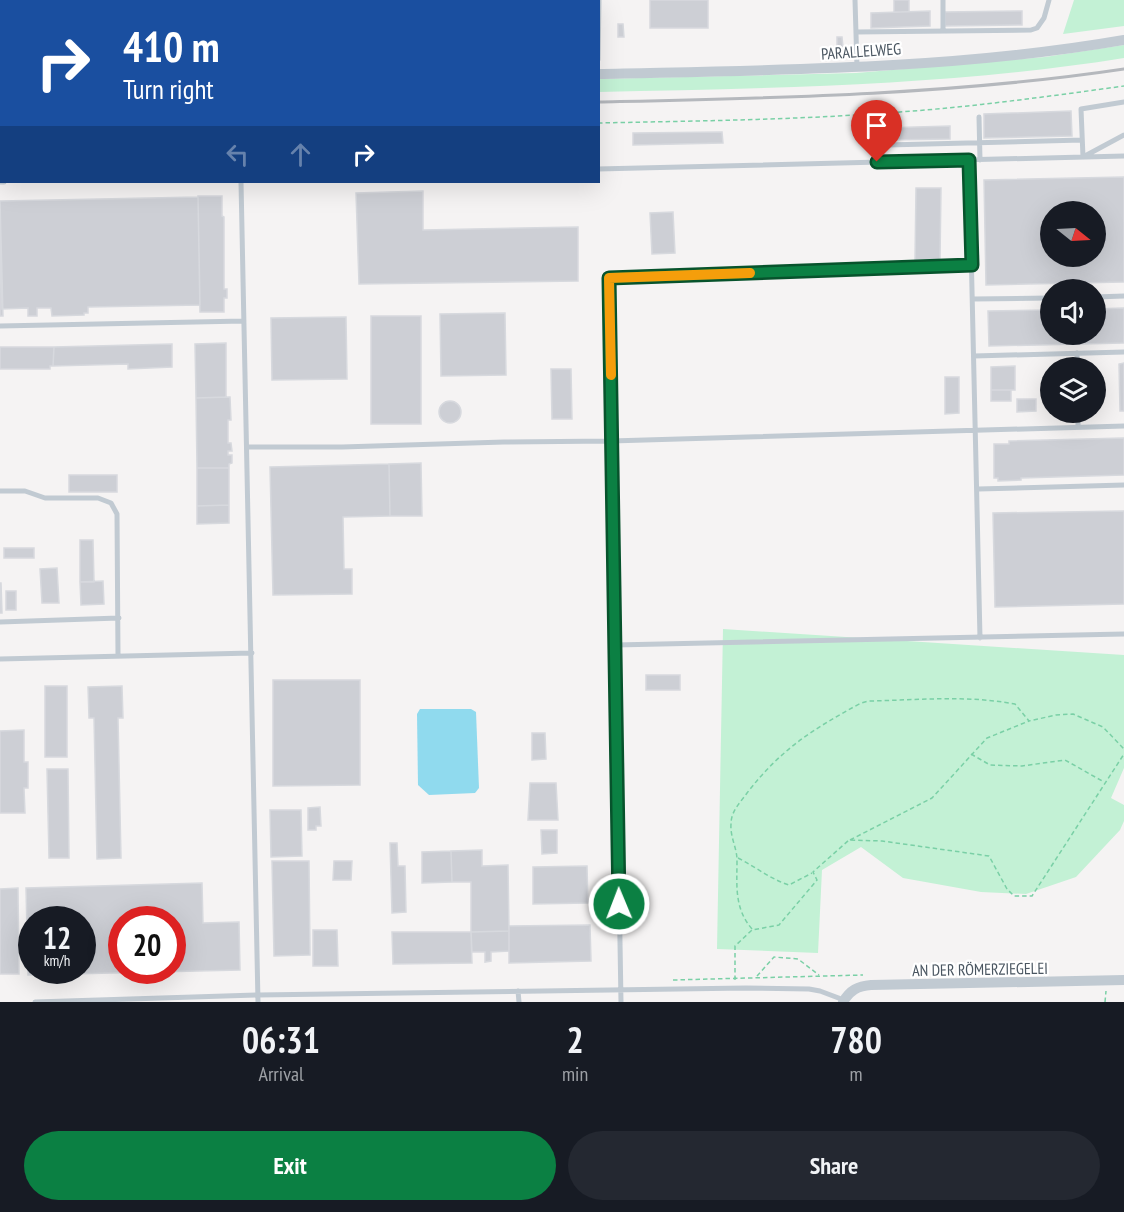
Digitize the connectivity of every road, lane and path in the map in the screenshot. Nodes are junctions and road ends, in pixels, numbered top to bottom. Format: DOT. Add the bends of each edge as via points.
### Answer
graph roads {
  1 [pos="855,0"];
  2 [pos="944,0"];
  3 [pos="1049,0"];
  4 [pos="943,31"];
  5 [pos="856,32"];
  6 [pos="1124,40"];
  7 [pos="857,68"];
  8 [pos="600,74"];
  9 [pos="1124,86"];
  10 [pos="1124,102"];
  11 [pos="979,117"];
  12 [pos="600,123"];
  13 [pos="1124,135"];
  14 [pos="1082,140"];
  15 [pos="979,143"];
  16 [pos="887,146"];
  17 [pos="1124,156"];
  18 [pos="1083,157"];
  19 [pos="969,160"];
  20 [pos="980,160"];
  21 [pos="600,169"];
  22 [pos="241,183"];
  23 [pos="972,265"];
  24 [pos="1124,296"];
  25 [pos="1106,297"];
  26 [pos="1040,298"];
  27 [pos="973,299"];
  28 [pos="244,321"];
  29 [pos="0,326"];
  30 [pos="1124,352"];
  31 [pos="1077,353"];
  32 [pos="974,356"];
  33 [pos="1077,357"];
  34 [pos="1078,423"];
  35 [pos="1124,426"];
  36 [pos="1078,427"];
  37 [pos="976,429"];
  38 [pos="612,441"];
  39 [pos="247,447"];
  40 [pos="1124,485"];
  41 [pos="978,489"];
  42 [pos="0,491"];
  43 [pos="119,618"];
  44 [pos="0,622"];
  45 [pos="1124,634"];
  46 [pos="980,638"];
  47 [pos="615,645"];
  48 [pos="252,653"];
  49 [pos="118,656"];
  50 [pos="0,659"];
  51 [pos="1029,721"];
  52 [pos="1124,749"];
  53 [pos="970,754"];
  54 [pos="1124,754"];
  55 [pos="1105,782"];
  56 [pos="849,840"];
  57 [pos="737,858"];
  58 [pos="813,872"];
  59 [pos="752,930"];
  60 [pos="820,975"];
  61 [pos="756,977"];
  62 [pos="1124,980"];
  63 [pos="735,988"];
  64 [pos="518,991"];
  65 [pos="621,991"];
  66 [pos="258,999"];
  67 [pos="843,1001"];
  68 [pos="35,1002"];
  69 [pos="519,1002"];
  70 [pos="621,1002"];
  1 -- 5 [label="lane"];
  2 -- 4 [label="lane"];
  3 -- 4 [label="lane" via="1044,18 1031,30"];
  4 -- 5 [label="lane"];
  5 -- 7 [label="lane"];
  6 -- 7 [label="street, PARALLELWEG" via="1044,52"];
  7 -- 8 [label="street, PARALLELWEG"];
  9 -- 12 [label="path" via="885,113"];
  10 -- 14 [label="lane" via="1081,109"];
  11 -- 15 [label="lane"];
  13 -- 18 [label="lane"];
  14 -- 15 [label="lane"];
  14 -- 18 [label="lane"];
  15 -- 16 [label="lane"];
  15 -- 20 [label="lane"];
  17 -- 18 [label="lane"];
  18 -- 20 [label="lane"];
  19 -- 20 [label="lane"];
  19 -- 21 [label="lane"];
  19 -- 23 [label="lane"];
  22 -- 28 [label="lane"];
  23 -- 27 [label="lane"];
  23 -- 38 [label="lane" via="609,278"];
  24 -- 25 [label="lane"];
  26 -- 27 [label="lane"];
  27 -- 32 [label="lane"];
  28 -- 29 [label="lane"];
  28 -- 39 [label="lane"];
  30 -- 31 [label="lane"];
  31 -- 32 [label="lane"];
  31 -- 33 [label="lane"];
  32 -- 37 [label="lane"];
  34 -- 36 [label="lane"];
  35 -- 36 [label="lane"];
  36 -- 37 [label="lane"];
  37 -- 38 [label="lane"];
  37 -- 41 [label="lane"];
  38 -- 39 [label="lane"];
  38 -- 47 [label="lane"];
  39 -- 48 [label="lane"];
  40 -- 41 [label="lane"];
  41 -- 46 [label="lane"];
  42 -- 43 [label="lane" via="25,491 45,498 98,498 111,503 117,514"];
  43 -- 44 [label="lane"];
  43 -- 49 [label="lane"];
  45 -- 46 [label="lane"];
  46 -- 47 [label="lane"];
  47 -- 65 [label="lane"];
  48 -- 49 [label="lane"];
  48 -- 66 [label="lane"];
  49 -- 50 [label="lane"];
  51 -- 52 [label="path" via="1073,714 1103,727"];
  51 -- 53 [label="path" via="987,738"];
  51 -- 57 [label="path" via="1015,704 986,698 869,700 801,738 754,784 734,810 730,824"];
  53 -- 55 [label="path" via="990,765 1022,766 1065,760"];
  53 -- 56 [label="path" via="932,798"];
  54 -- 55 [label="path"];
  55 -- 56 [label="path" via="1032,896 1014,896 989,855"];
  56 -- 58 [label="path"];
  57 -- 58 [label="path" via="789,885"];
  57 -- 59 [label="path" via="738,899 742,918"];
  58 -- 59 [label="path" via="817,880 779,925"];
  59 -- 63 [label="path" via="735,946"];
  60 -- 61 [label="path" via="798,959 774,957"];
  62 -- 67 [label="street, AN DER RÖMERZIEGELEI" via="871,985 860,986"];
  63 -- 65 [label="lane"];
  63 -- 67 [label="lane" via="809,989"];
  64 -- 65 [label="lane"];
  64 -- 66 [label="lane"];
  64 -- 69 [label="lane"];
  65 -- 70 [label="lane"];
  66 -- 68 [label="lane"];
}
